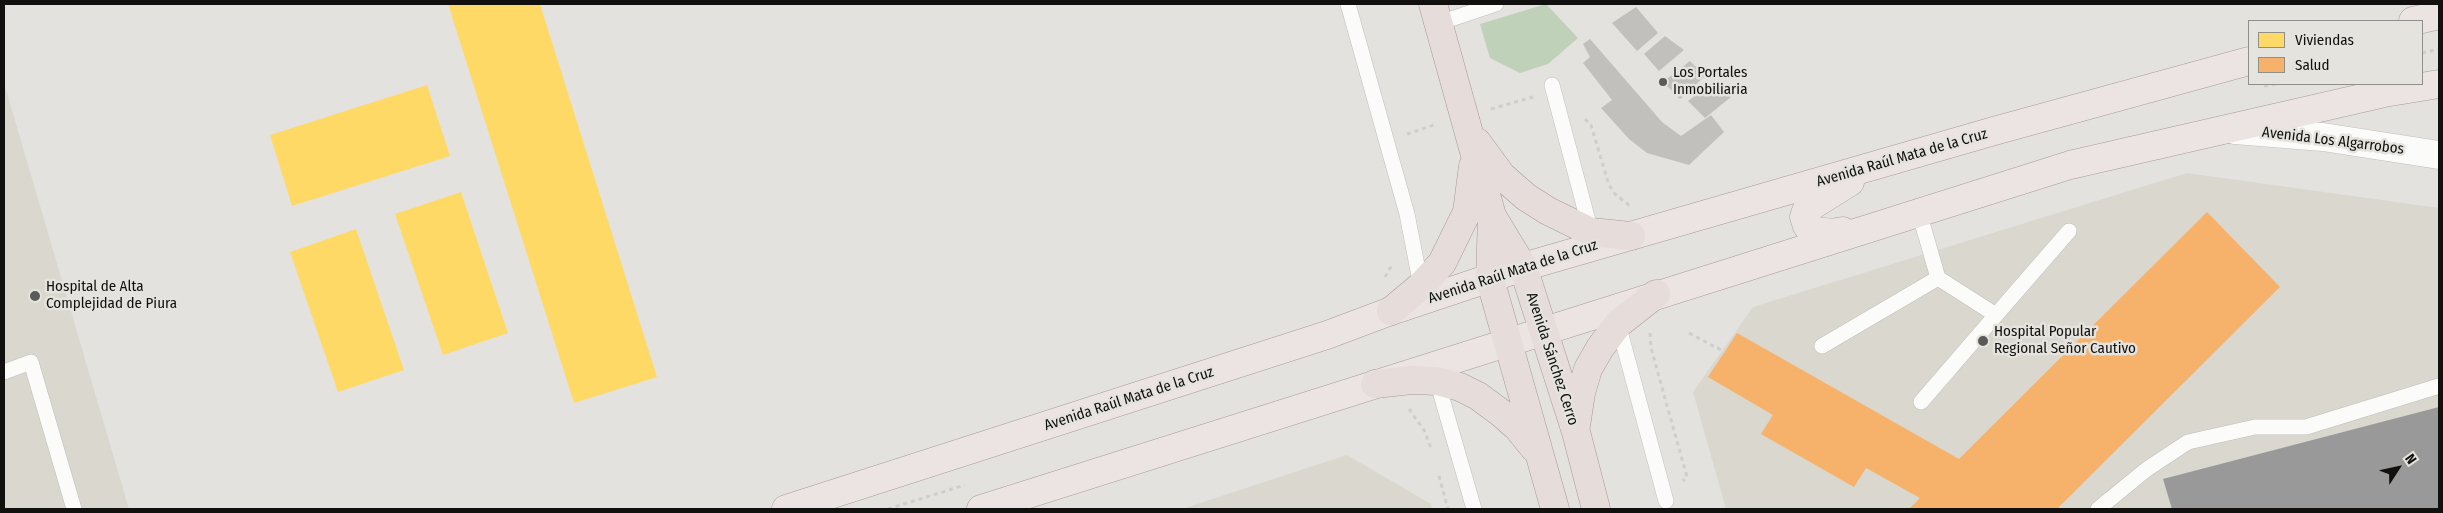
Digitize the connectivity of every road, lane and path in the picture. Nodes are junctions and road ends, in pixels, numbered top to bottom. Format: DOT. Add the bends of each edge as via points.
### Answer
graph roads {
  1 [pos="1348,4"];
  2 [pos="1496,4"];
  3 [pos="1436,14"];
  4 [pos="2439,15"];
  5 [pos="2417,20"];
  6 [pos="2439,49"];
  7 [pos="2423,53"];
  8 [pos="2248,61"];
  9 [pos="2439,84"];
  10 [pos="1553,90"];
  11 [pos="2226,129"];
  12 [pos="1470,141"];
  13 [pos="1911,155"];
  14 [pos="2439,155"];
  15 [pos="1638,209"];
  16 [pos="1919,212"];
  17 [pos="1492,216"];
  18 [pos="1876,226"];
  19 [pos="2069,231"];
  20 [pos="1591,232"];
  21 [pos="1631,236"];
  22 [pos="1523,267"];
  23 [pos="1938,278"];
  24 [pos="1490,279"];
  25 [pos="1421,286"];
  26 [pos="1656,294"];
  27 [pos="1391,311"];
  28 [pos="1996,315"];
  29 [pos="1618,324"];
  30 [pos="1651,329"];
  31 [pos="1542,330"];
  32 [pos="1689,333"];
  33 [pos="1508,342"];
  34 [pos="1822,346"];
  35 [pos="1725,352"];
  36 [pos="4,372"];
  37 [pos="1437,381"];
  38 [pos="1375,384"];
  39 [pos="2439,386"];
  40 [pos="1921,402"];
  41 [pos="1406,407"];
  42 [pos="1576,432"];
  43 [pos="1433,454"];
  44 [pos="1539,454"];
  45 [pos="1438,472"];
  46 [pos="1665,495"];
  47 [pos="74,509"];
  48 [pos="786,509"];
  49 [pos="981,509"];
  50 [pos="1448,509"];
  51 [pos="1474,509"];
  52 [pos="1555,509"];
  53 [pos="1596,509"];
  54 [pos="2098,509"];
  1 -- 25 [label="lane" via="1407,214"];
  2 -- 3 [label="lane"];
  3 -- 12 [label="highway, Avenida Sánchez Cerro"];
  4 -- 5 [label="main road"];
  6 -- 7 [label="path"];
  8 -- 13 [label="main road, Avenida Raúl Mata de la Cruz"];
  9 -- 11 [label="main road" via="2384,93"];
  10 -- 15 [label="path" via="1591,125 1614,194 1625,204"];
  10 -- 20 [label="lane"];
  11 -- 14 [label="street, Avenida Los Algarrobos" via="2323,137"];
  11 -- 16 [label="main road" via="2070,165"];
  12 -- 17 [label="highway, Avenida Sánchez Cerro"];
  12 -- 20 [label="highway" via="1526,197"];
  12 -- 25 [label="highway" via="1471,188 1467,212 1442,262"];
  13 -- 18 [label="main road" via="1862,174 1814,205 1804,217 1807,226 1825,232"];
  13 -- 21 [label="main road, Avenida Raúl Mata de la Cruz"];
  16 -- 18 [label="main road"];
  16 -- 23 [label="lane"];
  17 -- 22 [label="highway, Avenida Sánchez Cerro"];
  17 -- 24 [label="highway, Avenida Sánchez Cerro"];
  18 -- 26 [label="main road"];
  19 -- 28 [label="lane"];
  20 -- 21 [label="highway"];
  21 -- 22 [label="main road, Avenida Raúl Mata de la Cruz"];
  22 -- 24 [label="main road, Avenida Raúl Mata de la Cruz"];
  22 -- 31 [label="highway, Avenida Sánchez Cerro"];
  23 -- 28 [label="lane"];
  23 -- 34 [label="lane"];
  24 -- 27 [label="main road, Avenida Raúl Mata de la Cruz"];
  24 -- 33 [label="highway, Avenida Sánchez Cerro"];
  25 -- 27 [label="highway"];
  26 -- 29 [label="highway"];
  26 -- 31 [label="main road"];
  27 -- 48 [label="main road, Avenida Raúl Mata de la Cruz" via="1327,335"];
  28 -- 40 [label="lane"];
  29 -- 42 [label="highway" via="1588,370 1581,393"];
  29 -- 46 [label="lane"];
  30 -- 46 [label="path" via="1652,348 1687,477"];
  31 -- 33 [label="main road"];
  31 -- 42 [label="highway, Avenida Sánchez Cerro"];
  32 -- 35 [label="path"];
  33 -- 38 [label="main road"];
  33 -- 44 [label="highway, Avenida Sánchez Cerro"];
  36 -- 47 [label="lane" via="31,362"];
  37 -- 38 [label="highway"];
  37 -- 44 [label="highway" via="1478,396 1517,427"];
  37 -- 51 [label="lane"];
  38 -- 49 [label="main road"];
  39 -- 54 [label="lane" via="2306,427 2256,427 2188,442 2147,469"];
  41 -- 43 [label="path" via="1412,410 1424,430"];
  42 -- 53 [label="highway, Avenida Sánchez Cerro"];
  44 -- 52 [label="highway, Avenida Sánchez Cerro"];
  45 -- 50 [label="path"];
}
